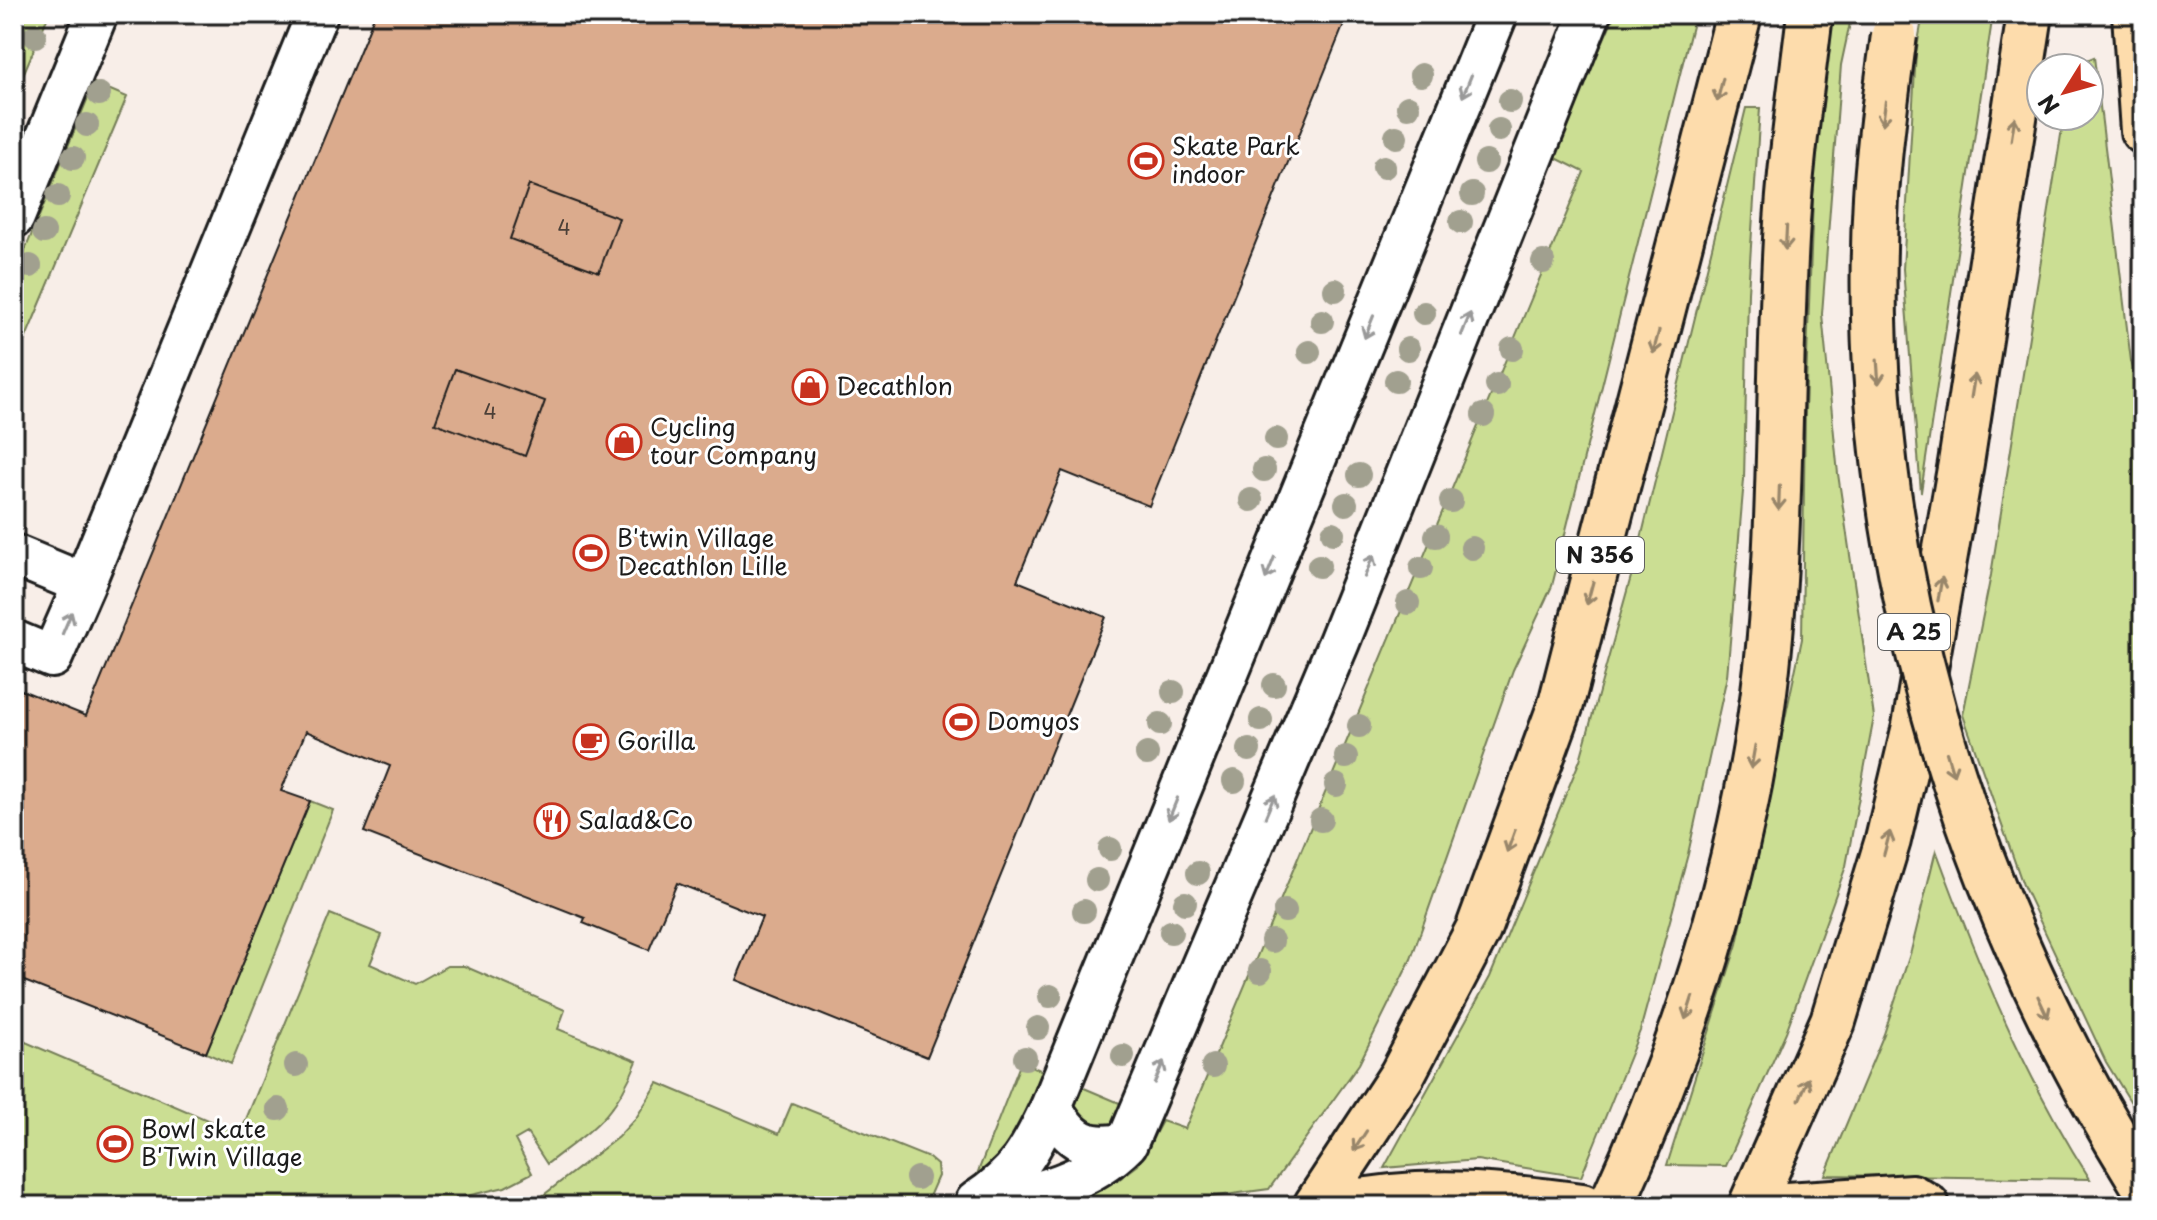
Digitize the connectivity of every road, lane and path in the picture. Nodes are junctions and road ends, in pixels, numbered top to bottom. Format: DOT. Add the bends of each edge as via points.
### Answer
graph roads {
  1 [pos="97,14"];
  2 [pos="317,14"];
  3 [pos="1497,14"];
  4 [pos="1590,14"];
  5 [pos="1739,14"];
  6 [pos="1810,14"];
  7 [pos="2030,14"];
  8 [pos="2135,14"];
  9 [pos="1896,24"];
  10 [pos="2143,131"];
  11 [pos="14,217"];
  12 [pos="14,555"];
  13 [pos="84,584"];
  14 [pos="14,641"];
  15 [pos="1051,1107"];
  16 [pos="1127,1143"];
  17 [pos="2143,1184"];
  18 [pos="969,1206"];
  19 [pos="983,1206"];
  20 [pos="1316,1206"];
  21 [pos="1334,1206"];
  22 [pos="1582,1206"];
  23 [pos="1611,1206"];
  24 [pos="1751,1206"];
  25 [pos="1771,1206"];
  26 [pos="1927,1206"];
  1 -- 11 [label="street"];
  2 -- 13 [label="street"];
  3 -- 15 [label="street, one-way"];
  16 -- 4 [label="street, one-way" via="1339,642"];
  5 -- 20 [label="highway, N 356, one-way" via="1561,704 1478,930 1402,1075"];
  6 -- 23 [label="highway, one-way" via="1789,197 1775,567 1758,730 1730,869 1700,975"];
  24 -- 7 [label="highway, one-way" via="1833,1021 1888,840 1915,726"];
  8 -- 10 [label="highway"];
  9 -- 17 [label="highway, A 25, one-way, bridge" via="1876,198 1876,331 1888,482 1914,632 1956,787 2007,927 2051,1023"];
  12 -- 13 [label="street"];
  14 -- 13 [label="street, one-way" via="52,657"];
  15 -- 16 [label="street" via="1063,1128 1082,1142 1101,1148"];
  15 -- 18 [label="street" via="1027,1158 1002,1184"];
  16 -- 19 [label="street" via="1089,1174"];
  21 -- 22 [label="highway" via="1393,1195 1480,1192"];
  25 -- 26 [label="highway" via="1912,1197"];
}
